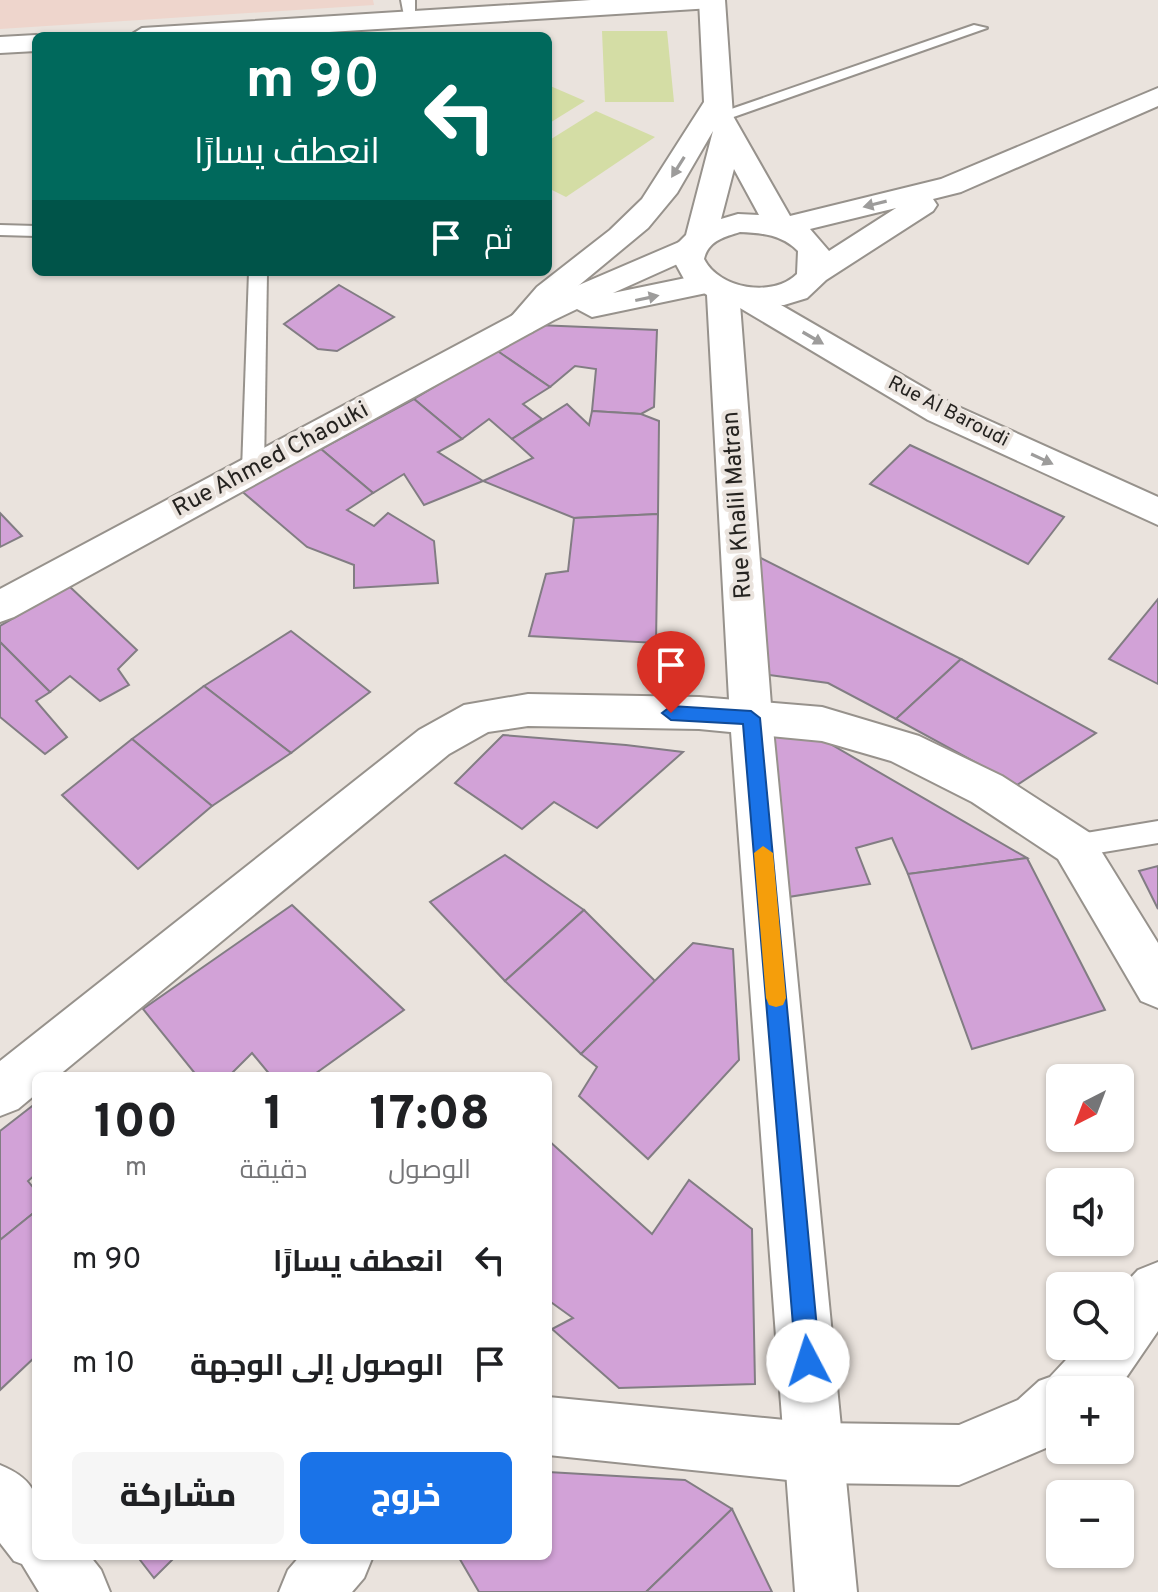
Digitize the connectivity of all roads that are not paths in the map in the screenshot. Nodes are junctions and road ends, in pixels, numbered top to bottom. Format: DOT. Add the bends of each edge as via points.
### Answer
graph roads {
  1 [pos="712,0"];
  2 [pos="409,9"];
  3 [pos="979,28"];
  4 [pos="182,32"];
  5 [pos="32,43"];
  6 [pos="0,45"];
  7 [pos="1158,96"];
  8 [pos="722,118"];
  9 [pos="951,186"];
  10 [pos="781,227"];
  11 [pos="0,230"];
  12 [pos="32,231"];
  13 [pos="696,241"];
  14 [pos="817,273"];
  15 [pos="258,276"];
  16 [pos="725,292"];
  17 [pos="531,319"];
  18 [pos="253,470"];
  19 [pos="1158,512"];
  20 [pos="0,607"];
  21 [pos="751,718"];
  22 [pos="1158,832"];
  23 [pos="1074,846"];
  24 [pos="1158,986"];
  25 [pos="0,1092"];
  26 [pos="1158,1290"];
  27 [pos="1134,1317"];
  28 [pos="1104,1360"];
  29 [pos="1089,1376"];
  30 [pos="1046,1415"];
  31 [pos="552,1426"];
  32 [pos="816,1453"];
  33 [pos="0,1495"];
  34 [pos="32,1534"];
  35 [pos="53,1560"];
  36 [pos="338,1560"];
  37 [pos="79,1592"];
  38 [pos="310,1592"];
  39 [pos="826,1592"];
  1 -- 2 [label="street"];
  1 -- 8 [label="street"];
  2 -- 4 [label="street"];
  3 -- 8 [label="lane"];
  5 -- 6 [label="street"];
  7 -- 9 [label="street"];
  8 -- 10 [label="street"];
  8 -- 13 [label="street"];
  8 -- 17 [label="street, one-way" via="704,120 653,205 605,253 532,309"];
  9 -- 10 [label="street, one-way"];
  9 -- 14 [label="street, Rue Ahmed Chaouki"];
  10 -- 13 [label="street, Rue Ahmed Chaouki" via="738,223"];
  10 -- 14 [label="street" via="812,247"];
  11 -- 12 [label="lane"];
  13 -- 16 [label="street" via="687,259 692,272"];
  13 -- 17 [label="street, Rue Ahmed Chaouki"];
  14 -- 16 [label="street, Rue Ahmed Chaouki" via="790,294"];
  15 -- 18 [label="lane"];
  17 -- 16 [label="street, Rue Ahmed Chaouki, one-way"];
  16 -- 19 [label="street, Rue Al Baroudi, one-way" via="940,412"];
  16 -- 21 [label="street, Rue Khalil Matran"];
  17 -- 18 [label="street, Rue Ahmed Chaouki"];
  18 -- 20 [label="street, Rue Ahmed Chaouki"];
  21 -- 23 [label="street" via="822,724 904,748 987,789"];
  21 -- 25 [label="street" via="528,710 479,717 434,742"];
  21 -- 32 [label="street, Rue Khalil Matran"];
  22 -- 23 [label="lane"];
  23 -- 24 [label="street"];
  26 -- 27 [label="street"];
  28 -- 29 [label="street"];
  30 -- 32 [label="street" via="959,1455"];
  31 -- 32 [label="street"];
  32 -- 39 [label="street, Rue Khalil Matran"];
  33 -- 34 [label="street"];
  35 -- 37 [label="street"];
  36 -- 38 [label="street"];
}
